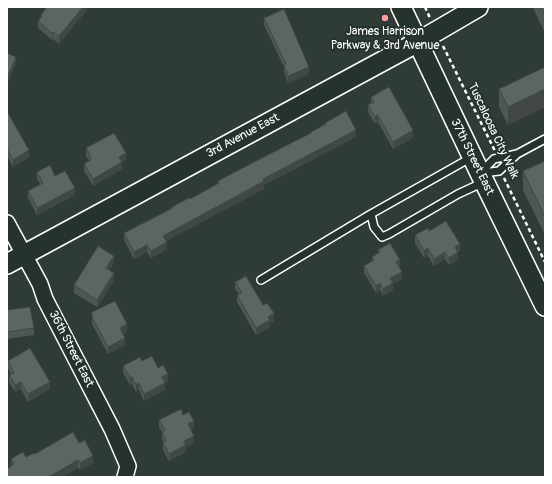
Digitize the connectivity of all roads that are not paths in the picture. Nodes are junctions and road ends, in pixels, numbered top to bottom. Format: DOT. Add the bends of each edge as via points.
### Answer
graph roads {
  1 [pos="401,7"];
  2 [pos="478,7"];
  3 [pos="418,42"];
  4 [pos="545,139"];
  5 [pos="517,154"];
  6 [pos="479,171"];
  7 [pos="371,214"];
  8 [pos="7,223"];
  9 [pos="23,255"];
  10 [pos="7,264"];
  11 [pos="261,280"];
  12 [pos="545,306"];
  13 [pos="125,477"];
  1 -- 3 [label="street, 37th Street East"];
  2 -- 3 [label="street, 3rd Avenue East"];
  3 -- 6 [label="street, 37th Street East"];
  3 -- 9 [label="street, 3rd Avenue East"];
  4 -- 5 [label="lane"];
  5 -- 6 [label="lane" via="494,159"];
  5 -- 6 [label="lane" via="499,171"];
  6 -- 7 [label="lane"];
  6 -- 7 [label="lane" via="458,194 382,237 374,227"];
  6 -- 12 [label="street, 37th Street East"];
  7 -- 11 [label="lane"];
  8 -- 9 [label="street, 36th Street East"];
  9 -- 10 [label="street, 3rd Avenue East"];
  9 -- 13 [label="street, 36th Street East" via="112,428 128,466"];
}
